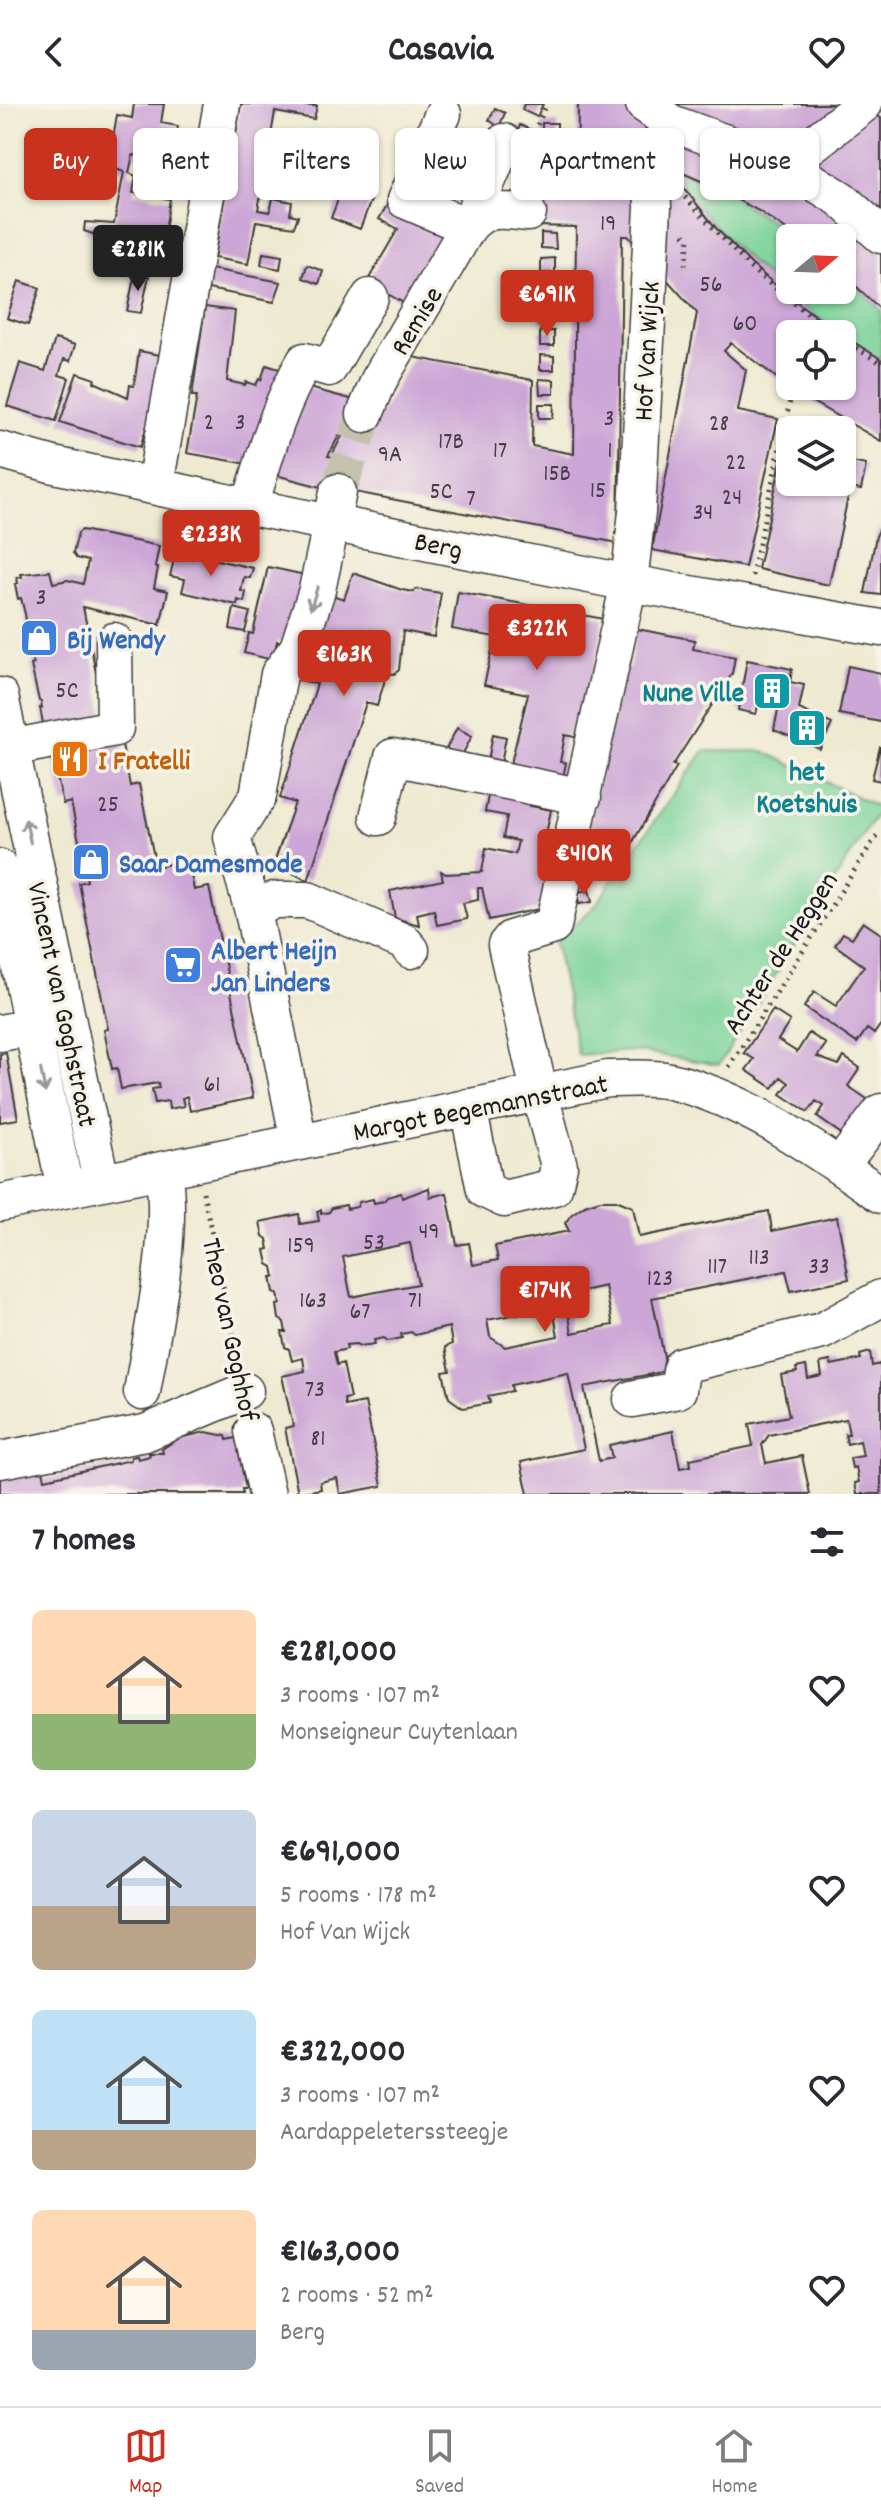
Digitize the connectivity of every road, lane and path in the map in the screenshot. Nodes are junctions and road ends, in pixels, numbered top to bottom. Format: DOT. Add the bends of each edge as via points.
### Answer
graph roads {
  1 [pos="222,104"];
  2 [pos="864,104"];
  3 [pos="443,114"];
  4 [pos="658,114"];
  5 [pos="700,131"];
  6 [pos="819,139"];
  7 [pos="504,142"];
  8 [pos="819,185"];
  9 [pos="684,196"];
  10 [pos="653,200"];
  11 [pos="528,213"];
  12 [pos="468,227"];
  13 [pos="881,235"];
  14 [pos="370,297"];
  15 [pos="814,320"];
  16 [pos="856,348"];
  17 [pos="881,363"];
  18 [pos="790,401"];
  19 [pos="365,414"];
  20 [pos="2,456"];
  21 [pos="155,485"];
  22 [pos="250,506"];
  23 [pos="334,506"];
  24 [pos="629,583"];
  25 [pos="746,604"];
  26 [pos="881,628"];
  27 [pos="114,641"];
  28 [pos="0,696"];
  29 [pos="6,749"];
  30 [pos="583,797"];
  31 [pos="378,817"];
  32 [pos="881,834"];
  33 [pos="0,868"];
  34 [pos="253,911"];
  35 [pos="411,950"];
  36 [pos="68,1021"];
  37 [pos="16,1030"];
  38 [pos="539,1091"];
  39 [pos="713,1094"];
  40 [pos="468,1107"];
  41 [pos="881,1112"];
  42 [pos="299,1142"];
  43 [pos="840,1166"];
  44 [pos="180,1167"];
  45 [pos="101,1181"];
  46 [pos="65,1189"];
  47 [pos="881,1195"];
  48 [pos="0,1203"];
  49 [pos="881,1298"];
  50 [pos="245,1391"];
  51 [pos="142,1392"];
  52 [pos="632,1399"];
  53 [pos="253,1431"];
  54 [pos="0,1460"];
  55 [pos="267,1494"];
  1 -- 21 [label="street"];
  2 -- 6 [label="street"];
  3 -- 12 [label="street" via="405,200"];
  4 -- 5 [label="street"];
  7 -- 12 [label="street, Remise"];
  8 -- 13 [label="street"];
  9 -- 15 [label="path" via="749,267"];
  10 -- 24 [label="street, Hof Van Wijck"];
  11 -- 12 [label="street" via="489,211"];
  12 -- 19 [label="street, Remise" via="379,380"];
  14 -- 22 [label="street" via="329,368 305,361 293,381"];
  16 -- 17 [label="path"];
  18 -- 25 [label="path"];
  20 -- 21 [label="street, Berg"];
  21 -- 22 [label="street, Berg"];
  22 -- 23 [label="street, Berg"];
  23 -- 24 [label="street, Berg"];
  23 -- 34 [label="street, one-way" via="317,590 298,648 279,674 258,796 232,837"];
  24 -- 25 [label="street, Berg"];
  24 -- 30 [label="street, Hof Van Wijck"];
  25 -- 26 [label="street, Berg"];
  27 -- 29 [label="street" via="115,728"];
  28 -- 29 [label="street, Vincent van Goghstraat"];
  36 -- 29 [label="street, Vincent van Goghstraat, one-way"];
  30 -- 31 [label="street" via="393,757"];
  30 -- 38 [label="street, Hof Van Wijck" via="553,926 506,945"];
  32 -- 39 [label="path, Achter de Heggen"];
  33 -- 37 [label="street, Vincent van Goghstraat"];
  34 -- 35 [label="street" via="274,900 308,900 404,942"];
  34 -- 42 [label="street"];
  36 -- 37 [label="street"];
  36 -- 45 [label="street, Vincent van Goghstraat"];
  37 -- 46 [label="street, Vincent van Goghstraat, one-way"];
  38 -- 39 [label="street, Margot Begemannstraat" via="608,1079 667,1080"];
  38 -- 40 [label="street, Margot Begemannstraat"];
  38 -- 40 [label="street" via="559,1166 554,1187 504,1199 485,1190"];
  39 -- 43 [label="street, Margot Begemannstraat"];
  40 -- 42 [label="street, Margot Begemannstraat"];
  41 -- 43 [label="street"];
  42 -- 44 [label="street, Margot Begemannstraat"];
  43 -- 47 [label="street, Margot Begemannstraat"];
  44 -- 45 [label="street, Margot Begemannstraat"];
  44 -- 50 [label="path, Theo van Goghhof"];
  44 -- 51 [label="street" via="168,1197"];
  45 -- 46 [label="street"];
  46 -- 48 [label="street"];
  49 -- 52 [label="street" via="822,1331 682,1365 678,1390"];
  50 -- 54 [label="street" via="145,1433"];
  53 -- 55 [label="street, Theo van Goghhof"];
}
